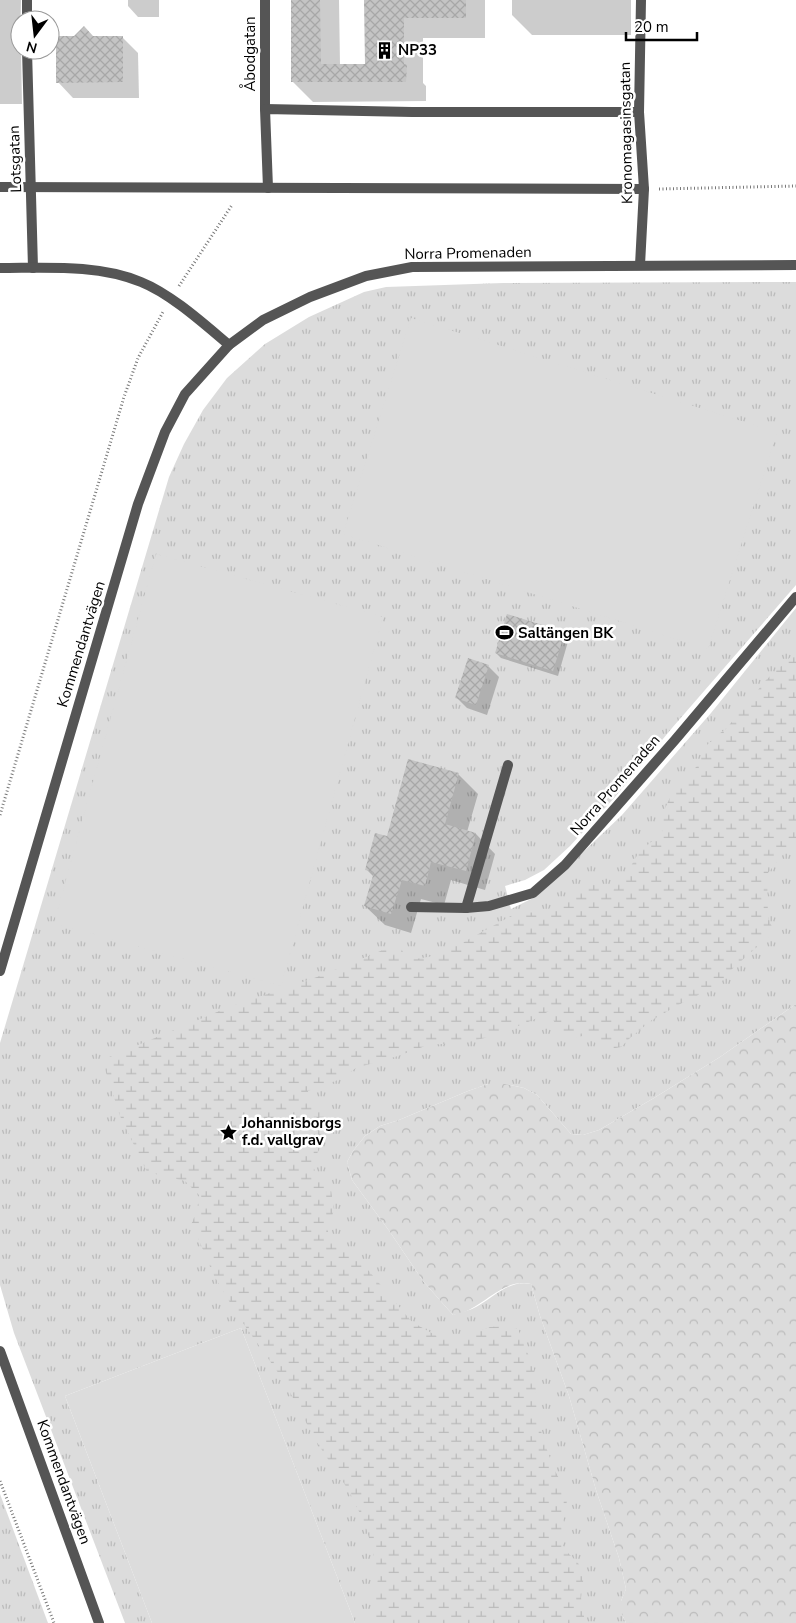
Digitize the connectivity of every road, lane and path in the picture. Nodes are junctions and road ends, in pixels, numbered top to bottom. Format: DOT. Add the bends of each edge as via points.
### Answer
graph roads {
  1 [pos="265,0"];
  2 [pos="640,0"];
  3 [pos="27,60"];
  4 [pos="264,109"];
  5 [pos="639,112"];
  6 [pos="30,186"];
  7 [pos="796,186"];
  8 [pos="0,187"];
  9 [pos="250,188"];
  10 [pos="268,188"];
  11 [pos="644,189"];
  12 [pos="640,265"];
  13 [pos="796,265"];
  14 [pos="0,268"];
  15 [pos="33,268"];
  16 [pos="171,299"];
  17 [pos="229,345"];
  18 [pos="796,597"];
  19 [pos="508,765"];
  20 [pos="0,815"];
  21 [pos="411,907"];
  22 [pos="466,908"];
  23 [pos="0,971"];
  24 [pos="0,1351"];
  25 [pos="0,1482"];
  26 [pos="54,1623"];
  27 [pos="99,1623"];
  1 -- 4 [label="street, Åbodgatan"];
  2 -- 5 [label="street, Kronomagasinsgatan"];
  3 -- 6 [label="street, Lotsgatan"];
  4 -- 5 [label="street"];
  4 -- 10 [label="street"];
  5 -- 11 [label="street, Kronomagasinsgatan"];
  6 -- 8 [label="street"];
  6 -- 9 [label="street"];
  6 -- 15 [label="street, Lotsgatan"];
  7 -- 11 [label="path"];
  9 -- 10 [label="street"];
  9 -- 16 [label="path" via="230,207"];
  10 -- 11 [label="street"];
  11 -- 12 [label="street, Kronomagasinsgatan"];
  12 -- 13 [label="street, Norra Promenaden"];
  12 -- 17 [label="street, Norra Promenaden" via="412,266 366,276 310,297 264,320"];
  14 -- 15 [label="street"];
  15 -- 16 [label="street" via="114,274 142,282"];
  16 -- 17 [label="street"];
  16 -- 20 [label="path" via="138,358 124,397"];
  17 -- 23 [label="street, Kommendantvägen" via="185,394 165,432 138,504"];
  18 -- 22 [label="street, Norra Promenaden" via="565,865 533,893 489,906"];
  19 -- 22 [label="street"];
  21 -- 22 [label="street, Norra Promenaden"];
  24 -- 27 [label="street, Kommendantvägen"];
  25 -- 26 [label="path"];
}
